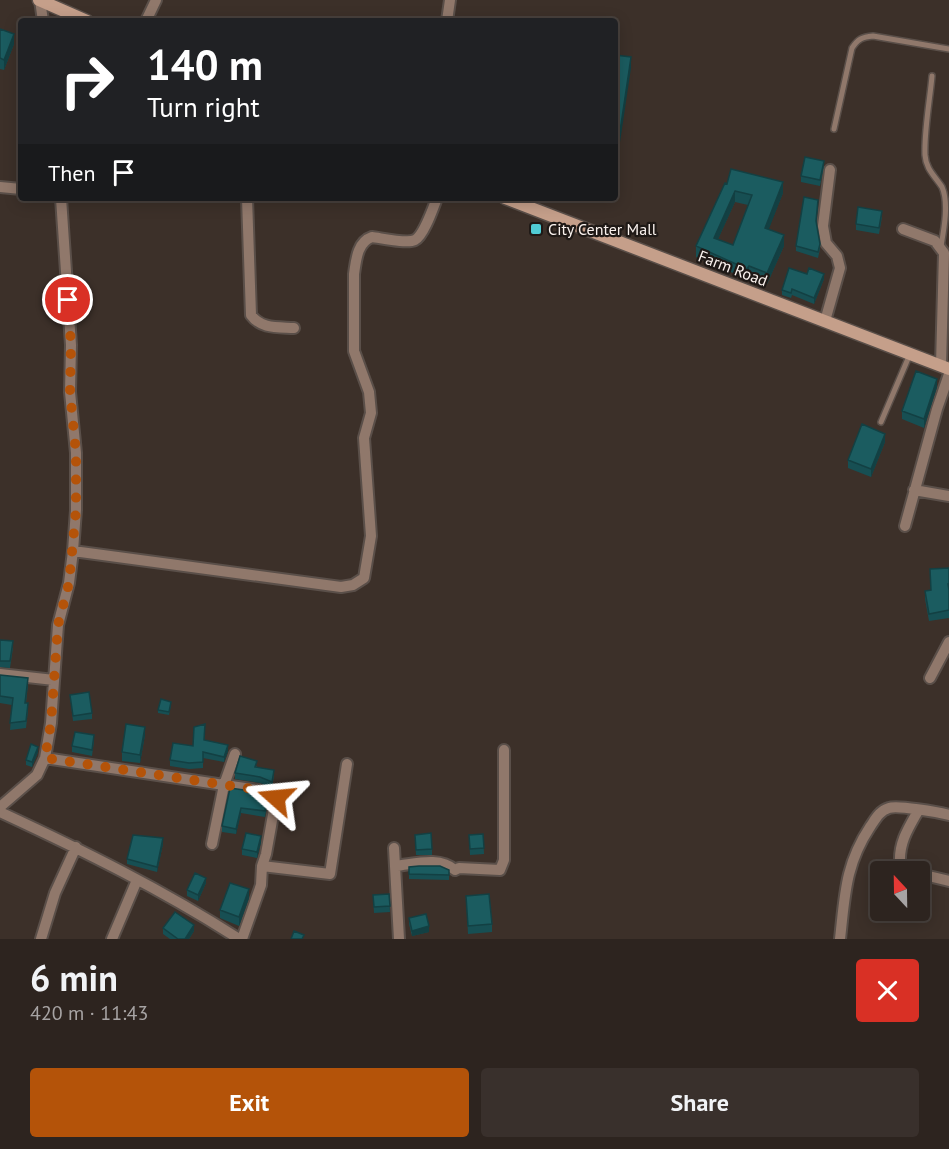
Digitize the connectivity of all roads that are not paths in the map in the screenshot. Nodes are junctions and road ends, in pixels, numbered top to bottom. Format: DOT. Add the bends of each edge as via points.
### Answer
graph roads {
  1 [pos="40,0"];
  2 [pos="156,0"];
  3 [pos="450,0"];
  4 [pos="43,18"];
  5 [pos="80,18"];
  6 [pos="147,18"];
  7 [pos="447,18"];
  8 [pos="949,49"];
  9 [pos="932,76"];
  10 [pos="834,129"];
  11 [pos="830,170"];
  12 [pos="0,187"];
  13 [pos="946,188"];
  14 [pos="18,189"];
  15 [pos="61,201"];
  16 [pos="247,201"];
  17 [pos="436,201"];
  18 [pos="513,201"];
  19 [pos="903,229"];
  20 [pos="941,246"];
  21 [pos="825,321"];
  22 [pos="294,328"];
  23 [pos="910,354"];
  24 [pos="946,369"];
  25 [pos="881,422"];
  26 [pos="914,490"];
  27 [pos="949,496"];
  28 [pos="905,526"];
  29 [pos="73,551"];
  30 [pos="949,642"];
  31 [pos="0,674"];
  32 [pos="930,678"];
  33 [pos="54,680"];
  34 [pos="504,750"];
  35 [pos="235,754"];
  36 [pos="45,758"];
  37 [pos="346,764"];
  38 [pos="224,784"];
  39 [pos="0,807"];
  40 [pos="918,811"];
  41 [pos="0,812"];
  42 [pos="949,814"];
  43 [pos="212,844"];
  44 [pos="76,847"];
  45 [pos="394,848"];
  46 [pos="900,861"];
  47 [pos="262,866"];
  48 [pos="395,866"];
  49 [pos="930,876"];
  50 [pos="137,880"];
  51 [pos="949,881"];
  52 [pos="41,939"];
  53 [pos="112,939"];
  54 [pos="241,939"];
  55 [pos="399,939"];
  56 [pos="840,939"];
  1 -- 4 [label="street"];
  1 -- 5 [label="main road"];
  2 -- 6 [label="street"];
  3 -- 7 [label="street"];
  8 -- 10 [label="lane" via="873,36 856,41"];
  9 -- 13 [label="lane" via="925,153 933,177"];
  11 -- 21 [label="street" via="823,226 826,243 837,256 840,268"];
  12 -- 14 [label="street"];
  13 -- 20 [label="lane"];
  15 -- 29 [label="street" via="76,453"];
  16 -- 22 [label="street" via="251,315 263,326"];
  17 -- 29 [label="street" via="415,240 367,238 356,264 354,351 369,392 371,412 364,438 371,536 364,578 341,587"];
  18 -- 21 [label="main road, Farm Road"];
  19 -- 20 [label="street"];
  20 -- 24 [label="street"];
  21 -- 23 [label="main road, Farm Road"];
  23 -- 24 [label="main road, Farm Road"];
  23 -- 25 [label="lane"];
  24 -- 26 [label="street"];
  26 -- 27 [label="street"];
  26 -- 28 [label="street"];
  29 -- 33 [label="street" via="58,625"];
  30 -- 32 [label="street"];
  31 -- 33 [label="street"];
  33 -- 36 [label="street"];
  34 -- 48 [label="street" via="504,860 500,870 455,870 440,861"];
  35 -- 38 [label="street"];
  36 -- 38 [label="street"];
  36 -- 39 [label="street" via="37,775"];
  37 -- 47 [label="street" via="330,874"];
  38 -- 43 [label="street"];
  38 -- 47 [label="street" via="259,790 276,798"];
  40 -- 42 [label="street"];
  40 -- 46 [label="street" via="904,836"];
  40 -- 56 [label="street" via="887,808 862,840 846,880"];
  41 -- 44 [label="street"];
  44 -- 50 [label="street"];
  44 -- 52 [label="street" via="55,893"];
  45 -- 48 [label="street"];
  47 -- 54 [label="street" via="261,885"];
  48 -- 55 [label="street"];
  49 -- 51 [label="street"];
  50 -- 53 [label="street"];
  50 -- 54 [label="street"];
}
